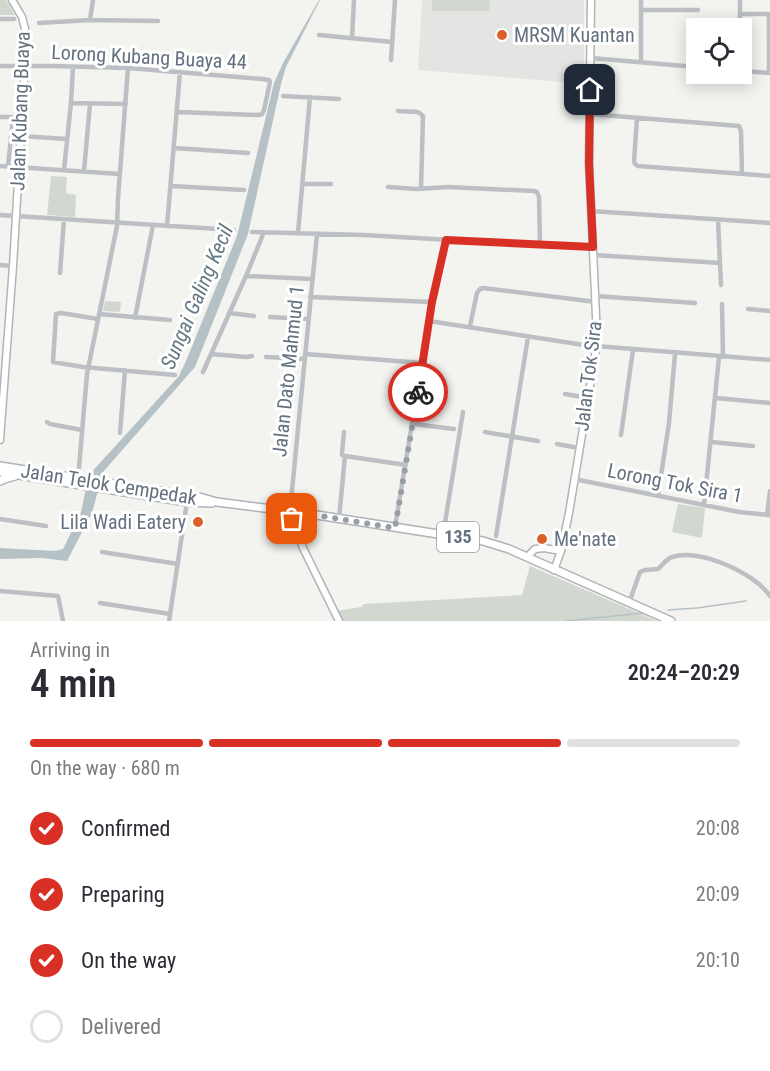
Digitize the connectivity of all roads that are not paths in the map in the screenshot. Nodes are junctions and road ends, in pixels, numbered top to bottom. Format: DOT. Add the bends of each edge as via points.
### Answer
graph roads {
  1 [pos="12,0"];
  2 [pos="93,0"];
  3 [pos="354,0"];
  4 [pos="394,0"];
  5 [pos="591,0"];
  6 [pos="641,0"];
  7 [pos="740,0"];
  8 [pos="641,10"];
  9 [pos="698,10"];
  10 [pos="740,14"];
  11 [pos="770,14"];
  12 [pos="740,18"];
  13 [pos="0,19"];
  14 [pos="14,19"];
  15 [pos="90,20"];
  16 [pos="158,21"];
  17 [pos="39,23"];
  18 [pos="319,35"];
  19 [pos="352,38"];
  20 [pos="392,42"];
  21 [pos="591,58"];
  22 [pos="391,60"];
  23 [pos="641,62"];
  24 [pos="0,66"];
  25 [pos="25,66"];
  26 [pos="686,66"];
  27 [pos="73,67"];
  28 [pos="128,68"];
  29 [pos="180,72"];
  30 [pos="752,72"];
  31 [pos="770,73"];
  32 [pos="283,96"];
  33 [pos="310,97"];
  34 [pos="339,99"];
  35 [pos="71,103"];
  36 [pos="90,104"];
  37 [pos="126,104"];
  38 [pos="398,111"];
  39 [pos="177,112"];
  40 [pos="590,114"];
  41 [pos="0,117"];
  42 [pos="22,117"];
  43 [pos="13,118"];
  44 [pos="637,118"];
  45 [pos="21,136"];
  46 [pos="67,139"];
  47 [pos="174,148"];
  48 [pos="248,153"];
  49 [pos="0,166"];
  50 [pos="8,166"];
  51 [pos="19,167"];
  52 [pos="64,170"];
  53 [pos="84,171"];
  54 [pos="120,174"];
  55 [pos="742,174"];
  56 [pos="770,176"];
  57 [pos="302,184"];
  58 [pos="331,184"];
  59 [pos="171,186"];
  60 [pos="388,188"];
  61 [pos="421,188"];
  62 [pos="244,190"];
  63 [pos="591,211"];
  64 [pos="0,215"];
  65 [pos="16,216"];
  66 [pos="64,219"];
  67 [pos="718,220"];
  68 [pos="117,222"];
  69 [pos="770,223"];
  70 [pos="153,225"];
  71 [pos="167,226"];
  72 [pos="234,230"];
  73 [pos="252,232"];
  74 [pos="264,232"];
  75 [pos="298,234"];
  76 [pos="317,234"];
  77 [pos="446,240"];
  78 [pos="540,245"];
  79 [pos="593,247"];
  80 [pos="594,255"];
  81 [pos="720,263"];
  82 [pos="0,265"];
  83 [pos="13,266"];
  84 [pos="60,273"];
  85 [pos="246,276"];
  86 [pos="312,279"];
  87 [pos="722,285"];
  88 [pos="310,297"];
  89 [pos="595,299"];
  90 [pos="432,302"];
  91 [pos="695,303"];
  92 [pos="722,304"];
  93 [pos="748,309"];
  94 [pos="770,310"];
  95 [pos="229,314"];
  96 [pos="254,316"];
  97 [pos="99,317"];
  98 [pos="270,317"];
  99 [pos="135,318"];
  100 [pos="308,319"];
  101 [pos="170,320"];
  102 [pos="429,321"];
  103 [pos="470,326"];
  104 [pos="528,337"];
  105 [pos="596,347"];
  106 [pos="633,350"];
  107 [pos="211,354"];
  108 [pos="675,354"];
  109 [pos="3,355"];
  110 [pos="252,356"];
  111 [pos="305,356"];
  112 [pos="266,357"];
  113 [pos="721,357"];
  114 [pos="770,360"];
  115 [pos="423,363"];
  116 [pos="88,367"];
  117 [pos="125,370"];
  118 [pos="203,372"];
  119 [pos="421,372"];
  120 [pos="175,375"];
  121 [pos="440,375"];
  122 [pos="565,394"];
  123 [pos="588,398"];
  124 [pos="716,398"];
  125 [pos="770,403"];
  126 [pos="1,408"];
  127 [pos="463,412"];
  128 [pos="47,422"];
  129 [pos="413,424"];
  130 [pos="454,429"];
  131 [pos="82,430"];
  132 [pos="344,432"];
  133 [pos="485,432"];
  134 [pos="120,433"];
  135 [pos="621,435"];
  136 [pos="512,436"];
  137 [pos="0,440"];
  138 [pos="538,441"];
  139 [pos="711,442"];
  140 [pos="557,444"];
  141 [pos="753,446"];
  142 [pos="579,448"];
  143 [pos="345,456"];
  144 [pos="406,465"];
  145 [pos="0,466"];
  146 [pos="0,472"];
  147 [pos="21,476"];
  148 [pos="574,478"];
  149 [pos="0,482"];
  150 [pos="83,482"];
  151 [pos="102,486"];
  152 [pos="770,491"];
  153 [pos="658,495"];
  154 [pos="187,502"];
  155 [pos="217,502"];
  156 [pos="704,505"];
  157 [pos="290,511"];
  158 [pos="769,515"];
  159 [pos="0,519"];
  160 [pos="339,519"];
  161 [pos="46,526"];
  162 [pos="395,528"];
  163 [pos="442,535"];
  164 [pos="496,536"];
  165 [pos="561,551"];
  166 [pos="102,552"];
  167 [pos="527,557"];
  168 [pos="178,564"];
  169 [pos="554,570"];
  170 [pos="0,591"];
  171 [pos="770,596"];
  172 [pos="100,603"];
  173 [pos="629,603"];
  174 [pos="170,614"];
  175 [pos="63,621"];
  176 [pos="169,621"];
  177 [pos="339,621"];
  178 [pos="671,621"];
  1 -- 25 [label="street, Jalan Kubang Buaya" via="25,29"];
  2 -- 15 [label="street"];
  3 -- 19 [label="street"];
  4 -- 20 [label="street"];
  5 -- 21 [label="street, Jalan Tok Sira"];
  6 -- 8 [label="street"];
  7 -- 10 [label="street"];
  8 -- 9 [label="street"];
  8 -- 23 [label="street"];
  10 -- 11 [label="street"];
  10 -- 12 [label="street"];
  11 -- 31 [label="street"];
  13 -- 14 [label="street"];
  15 -- 16 [label="street"];
  15 -- 17 [label="street"];
  18 -- 19 [label="street"];
  19 -- 20 [label="street"];
  20 -- 22 [label="street"];
  21 -- 23 [label="street"];
  21 -- 40 [label="street, Jalan Tok Sira"];
  23 -- 26 [label="street"];
  24 -- 25 [label="street, Lorong Kubang Buaya 44"];
  25 -- 27 [label="street, Lorong Kubang Buaya 44"];
  25 -- 42 [label="street, Jalan Kubang Buaya"];
  27 -- 28 [label="street, Lorong Kubang Buaya 44"];
  27 -- 35 [label="street"];
  28 -- 29 [label="street, Lorong Kubang Buaya 44"];
  28 -- 37 [label="street"];
  29 -- 39 [label="street"];
  29 -- 39 [label="street, Lorong Kubang Buaya 44" via="269,80 270,85 259,115"];
  30 -- 31 [label="street"];
  32 -- 33 [label="street"];
  33 -- 34 [label="street"];
  33 -- 57 [label="street"];
  35 -- 36 [label="street"];
  35 -- 46 [label="street"];
  36 -- 37 [label="street"];
  36 -- 53 [label="street"];
  37 -- 54 [label="street"];
  38 -- 61 [label="street" via="423,116"];
  39 -- 47 [label="street"];
  40 -- 44 [label="street"];
  40 -- 63 [label="street, Jalan Tok Sira"];
  41 -- 43 [label="street"];
  42 -- 43 [label="street"];
  42 -- 45 [label="street, Jalan Kubang Buaya"];
  43 -- 50 [label="street"];
  44 -- 55 [label="street" via="739,126"];
  44 -- 55 [label="street" via="634,161 638,166"];
  45 -- 46 [label="street"];
  45 -- 51 [label="street, Jalan Kubang Buaya"];
  46 -- 52 [label="street"];
  47 -- 48 [label="street"];
  47 -- 59 [label="street"];
  49 -- 50 [label="street"];
  50 -- 51 [label="street"];
  51 -- 52 [label="street"];
  51 -- 65 [label="street, Jalan Kubang Buaya"];
  52 -- 53 [label="street"];
  53 -- 54 [label="street"];
  54 -- 68 [label="street"];
  55 -- 56 [label="street"];
  57 -- 58 [label="street"];
  57 -- 75 [label="street"];
  59 -- 62 [label="street"];
  59 -- 71 [label="street"];
  60 -- 61 [label="street"];
  61 -- 78 [label="street" via="537,192"];
  63 -- 67 [label="street"];
  63 -- 79 [label="street, Jalan Tok Sira"];
  64 -- 65 [label="street"];
  65 -- 66 [label="street"];
  65 -- 83 [label="street, Jalan Kubang Buaya"];
  66 -- 68 [label="street"];
  66 -- 84 [label="street"];
  67 -- 69 [label="street"];
  67 -- 81 [label="street"];
  68 -- 70 [label="street"];
  68 -- 97 [label="street"];
  70 -- 71 [label="street"];
  70 -- 99 [label="street"];
  71 -- 72 [label="street"];
  73 -- 74 [label="street"];
  74 -- 75 [label="street"];
  74 -- 85 [label="street"];
  75 -- 76 [label="street"];
  76 -- 77 [label="street"];
  76 -- 86 [label="street, Jalan Dato Mahmud 1"];
  77 -- 78 [label="street"];
  77 -- 90 [label="street"];
  78 -- 79 [label="street"];
  79 -- 80 [label="street, Jalan Tok Sira"];
  80 -- 81 [label="street"];
  80 -- 89 [label="street, Jalan Tok Sira"];
  81 -- 87 [label="street"];
  82 -- 83 [label="street"];
  83 -- 109 [label="street, Jalan Kubang Buaya"];
  85 -- 86 [label="street"];
  85 -- 95 [label="street"];
  86 -- 88 [label="street, Jalan Dato Mahmud 1"];
  88 -- 90 [label="street"];
  88 -- 100 [label="street, Jalan Dato Mahmud 1"];
  89 -- 91 [label="street"];
  89 -- 103 [label="street" via="483,288 477,293"];
  89 -- 105 [label="street, Jalan Tok Sira"];
  90 -- 102 [label="street"];
  92 -- 113 [label="street"];
  93 -- 94 [label="street"];
  95 -- 96 [label="street"];
  95 -- 107 [label="street"];
  97 -- 99 [label="street"];
  97 -- 116 [label="street"];
  97 -- 116 [label="street" via="61,313 55,316 53,362"];
  98 -- 100 [label="street"];
  99 -- 101 [label="street"];
  100 -- 111 [label="street, Jalan Dato Mahmud 1"];
  102 -- 103 [label="street"];
  102 -- 115 [label="street"];
  103 -- 104 [label="street"];
  104 -- 105 [label="street"];
  104 -- 136 [label="street"];
  105 -- 106 [label="street"];
  105 -- 123 [label="street, Jalan Tok Sira"];
  106 -- 108 [label="street"];
  106 -- 135 [label="street"];
  107 -- 110 [label="street"];
  107 -- 118 [label="street"];
  108 -- 113 [label="street"];
  108 -- 153 [label="street"];
  109 -- 126 [label="street, Jalan Kubang Buaya"];
  111 -- 112 [label="street"];
  111 -- 115 [label="street"];
  111 -- 157 [label="street, Jalan Dato Mahmud 1"];
  113 -- 114 [label="street"];
  113 -- 124 [label="street"];
  115 -- 119 [label="street"];
  116 -- 117 [label="street"];
  116 -- 131 [label="street"];
  117 -- 120 [label="street"];
  117 -- 134 [label="street"];
  119 -- 121 [label="street"];
  119 -- 129 [label="street"];
  122 -- 123 [label="street"];
  123 -- 142 [label="street, Jalan Tok Sira"];
  124 -- 125 [label="street"];
  124 -- 139 [label="street"];
  126 -- 137 [label="street, Jalan Kubang Buaya"];
  127 -- 163 [label="street"];
  128 -- 131 [label="street"];
  129 -- 130 [label="street"];
  129 -- 144 [label="street"];
  131 -- 150 [label="street"];
  132 -- 143 [label="street"];
  133 -- 136 [label="street"];
  136 -- 138 [label="street"];
  136 -- 164 [label="street"];
  139 -- 141 [label="street"];
  139 -- 156 [label="street"];
  140 -- 142 [label="street"];
  142 -- 148 [label="street, Jalan Tok Sira"];
  143 -- 144 [label="street"];
  143 -- 160 [label="street"];
  144 -- 162 [label="street"];
  145 -- 150 [label="main road, Jalan Telok Cempedak / 135"];
  146 -- 147 [label="main road, Jalan Telok Cempedak / 135"];
  147 -- 149 [label="main road"];
  147 -- 150 [label="main road, Jalan Telok Cempedak / 135"];
  148 -- 153 [label="street, Lorong Tok Sira 1"];
  148 -- 165 [label="street, Jalan Tok Sira"];
  150 -- 151 [label="main road, Jalan Telok Cempedak / 135"];
  151 -- 154 [label="main road, Jalan Telok Cempedak / 135"];
  151 -- 155 [label="main road, Jalan Telok Cempedak / 135"];
  152 -- 158 [label="street"];
  153 -- 156 [label="street, Lorong Tok Sira 1"];
  154 -- 155 [label="main road, Jalan Telok Cempedak / 135"];
  154 -- 168 [label="street"];
  155 -- 157 [label="main road, Jalan Telok Cempedak / 135"];
  156 -- 158 [label="street, Lorong Tok Sira 1"];
  157 -- 160 [label="main road, Jalan Telok Cempedak / 135"];
  157 -- 177 [label="street"];
  159 -- 161 [label="street"];
  160 -- 162 [label="main road, Jalan Telok Cempedak / 135"];
  162 -- 163 [label="main road, Jalan Telok Cempedak / 135"];
  163 -- 167 [label="main road, Jalan Telok Cempedak / 135" via="492,543"];
  165 -- 167 [label="street" via="535,549"];
  165 -- 169 [label="street, Jalan Tok Sira"];
  166 -- 168 [label="street"];
  167 -- 169 [label="main road, Jalan Telok Cempedak / 135"];
  168 -- 174 [label="street"];
  169 -- 173 [label="main road, Jalan Telok Cempedak / 135"];
  170 -- 175 [label="street" via="58,596"];
  171 -- 173 [label="street" via="764,587 730,567 684,555 668,558 658,569 640,572"];
  172 -- 174 [label="street"];
  173 -- 178 [label="main road, Jalan Telok Cempedak / 135"];
  174 -- 176 [label="street"];
}
